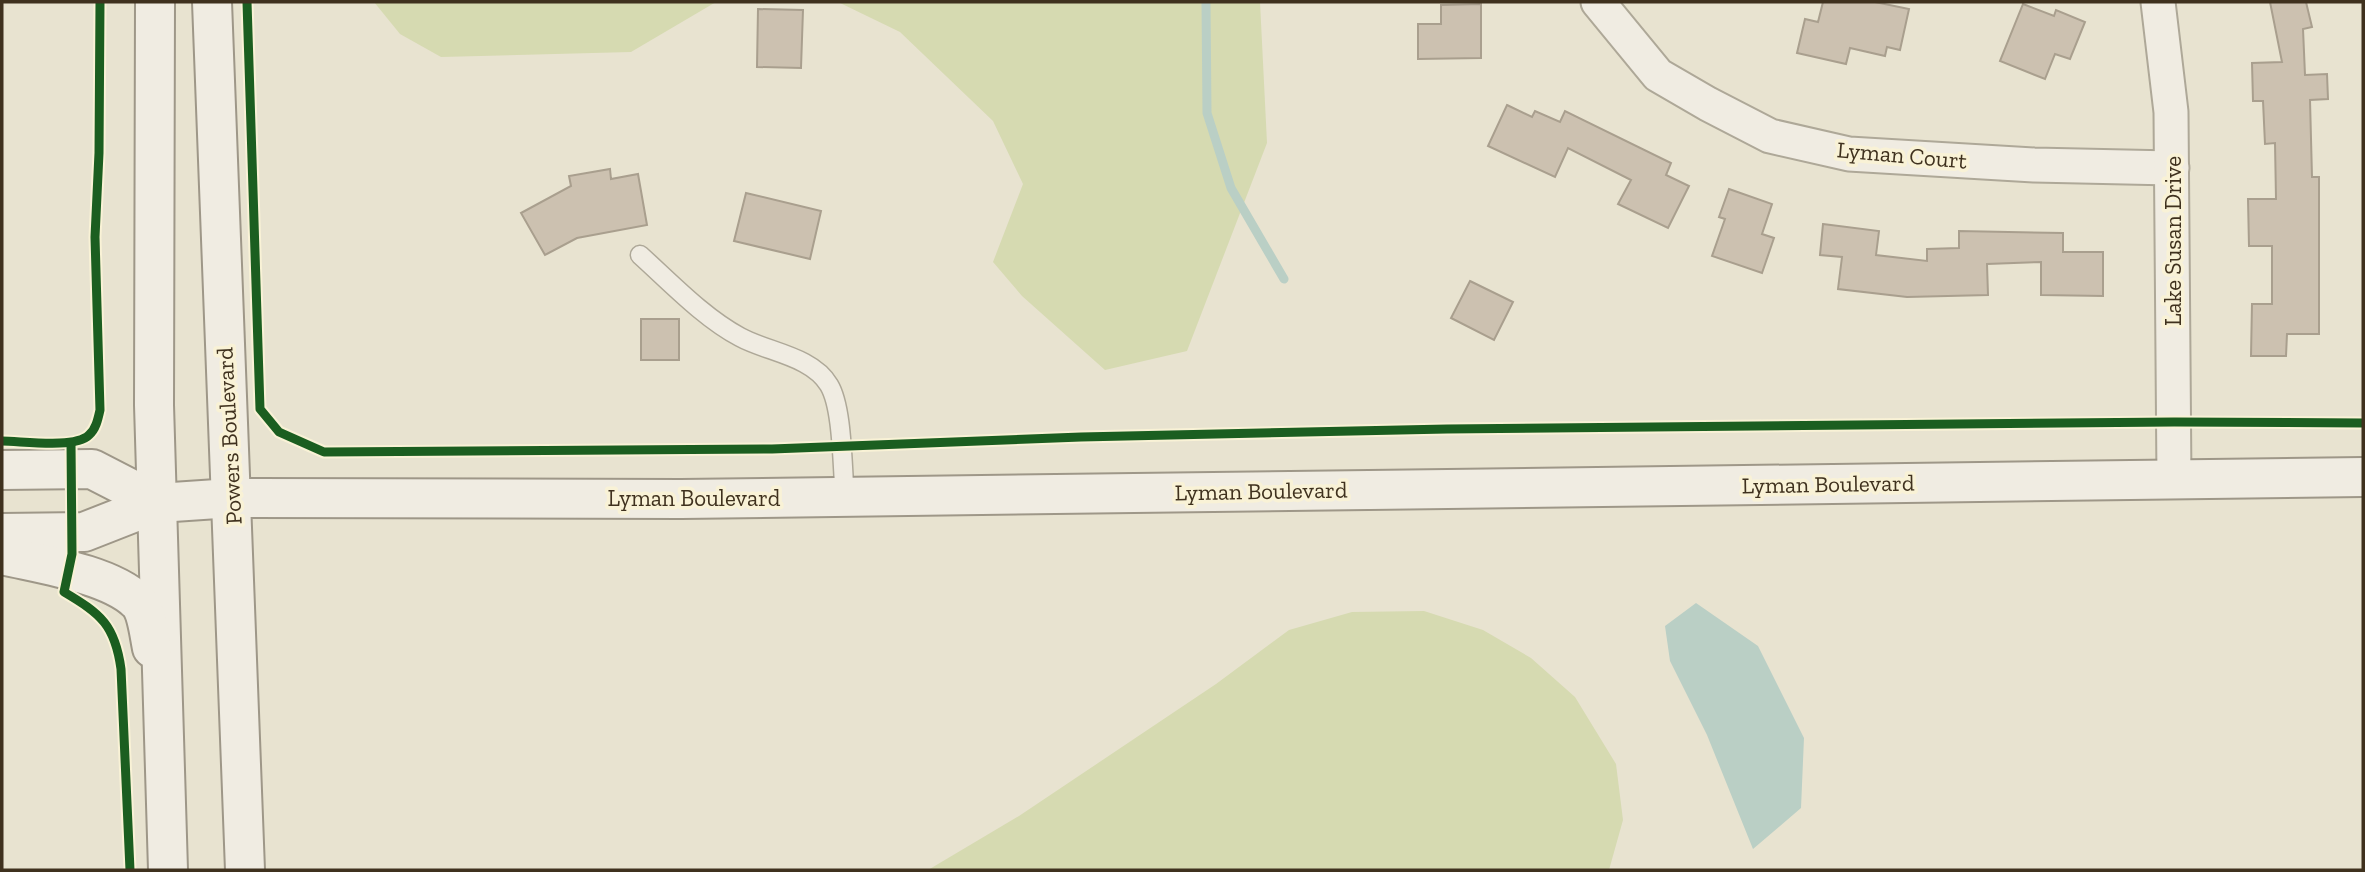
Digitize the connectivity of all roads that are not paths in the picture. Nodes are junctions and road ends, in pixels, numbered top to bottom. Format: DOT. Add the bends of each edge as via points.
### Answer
graph roads {
  1 [pos="155,2"];
  2 [pos="212,2"];
  3 [pos="1598,2"];
  4 [pos="2158,2"];
  5 [pos="2172,168"];
  6 [pos="639,255"];
  7 [pos="2,470"];
  8 [pos="2363,477"];
  9 [pos="2174,480"];
  10 [pos="845,497"];
  11 [pos="232,498"];
  12 [pos="158,503"];
  13 [pos="2,533"];
  14 [pos="2,555"];
  15 [pos="163,708"];
  16 [pos="168,870"];
  17 [pos="245,870"];
  1 -- 12 [label="main road"];
  2 -- 11 [label="main road, Powers Boulevard"];
  3 -- 5 [label="street, Lyman Court" via="1658,75 1770,136 1849,154"];
  4 -- 5 [label="street, Lake Susan Drive" via="2171,111"];
  5 -- 9 [label="street, Lake Susan Drive"];
  6 -- 10 [label="lane" via="716,322 740,338 809,367 828,382 837,415"];
  7 -- 12 [label="main road" via="92,469"];
  8 -- 9 [label="main road, Lyman Boulevard"];
  9 -- 10 [label="main road, Lyman Boulevard"];
  10 -- 11 [label="main road, Lyman Boulevard"];
  11 -- 12 [label="main road, Lyman Boulevard"];
  11 -- 17 [label="main road, Powers Boulevard"];
  12 -- 13 [label="main road, Lyman Boulevard" via="84,532"];
  12 -- 15 [label="main road"];
  14 -- 15 [label="main road" via="111,584 139,602"];
  15 -- 16 [label="main road"];
}
